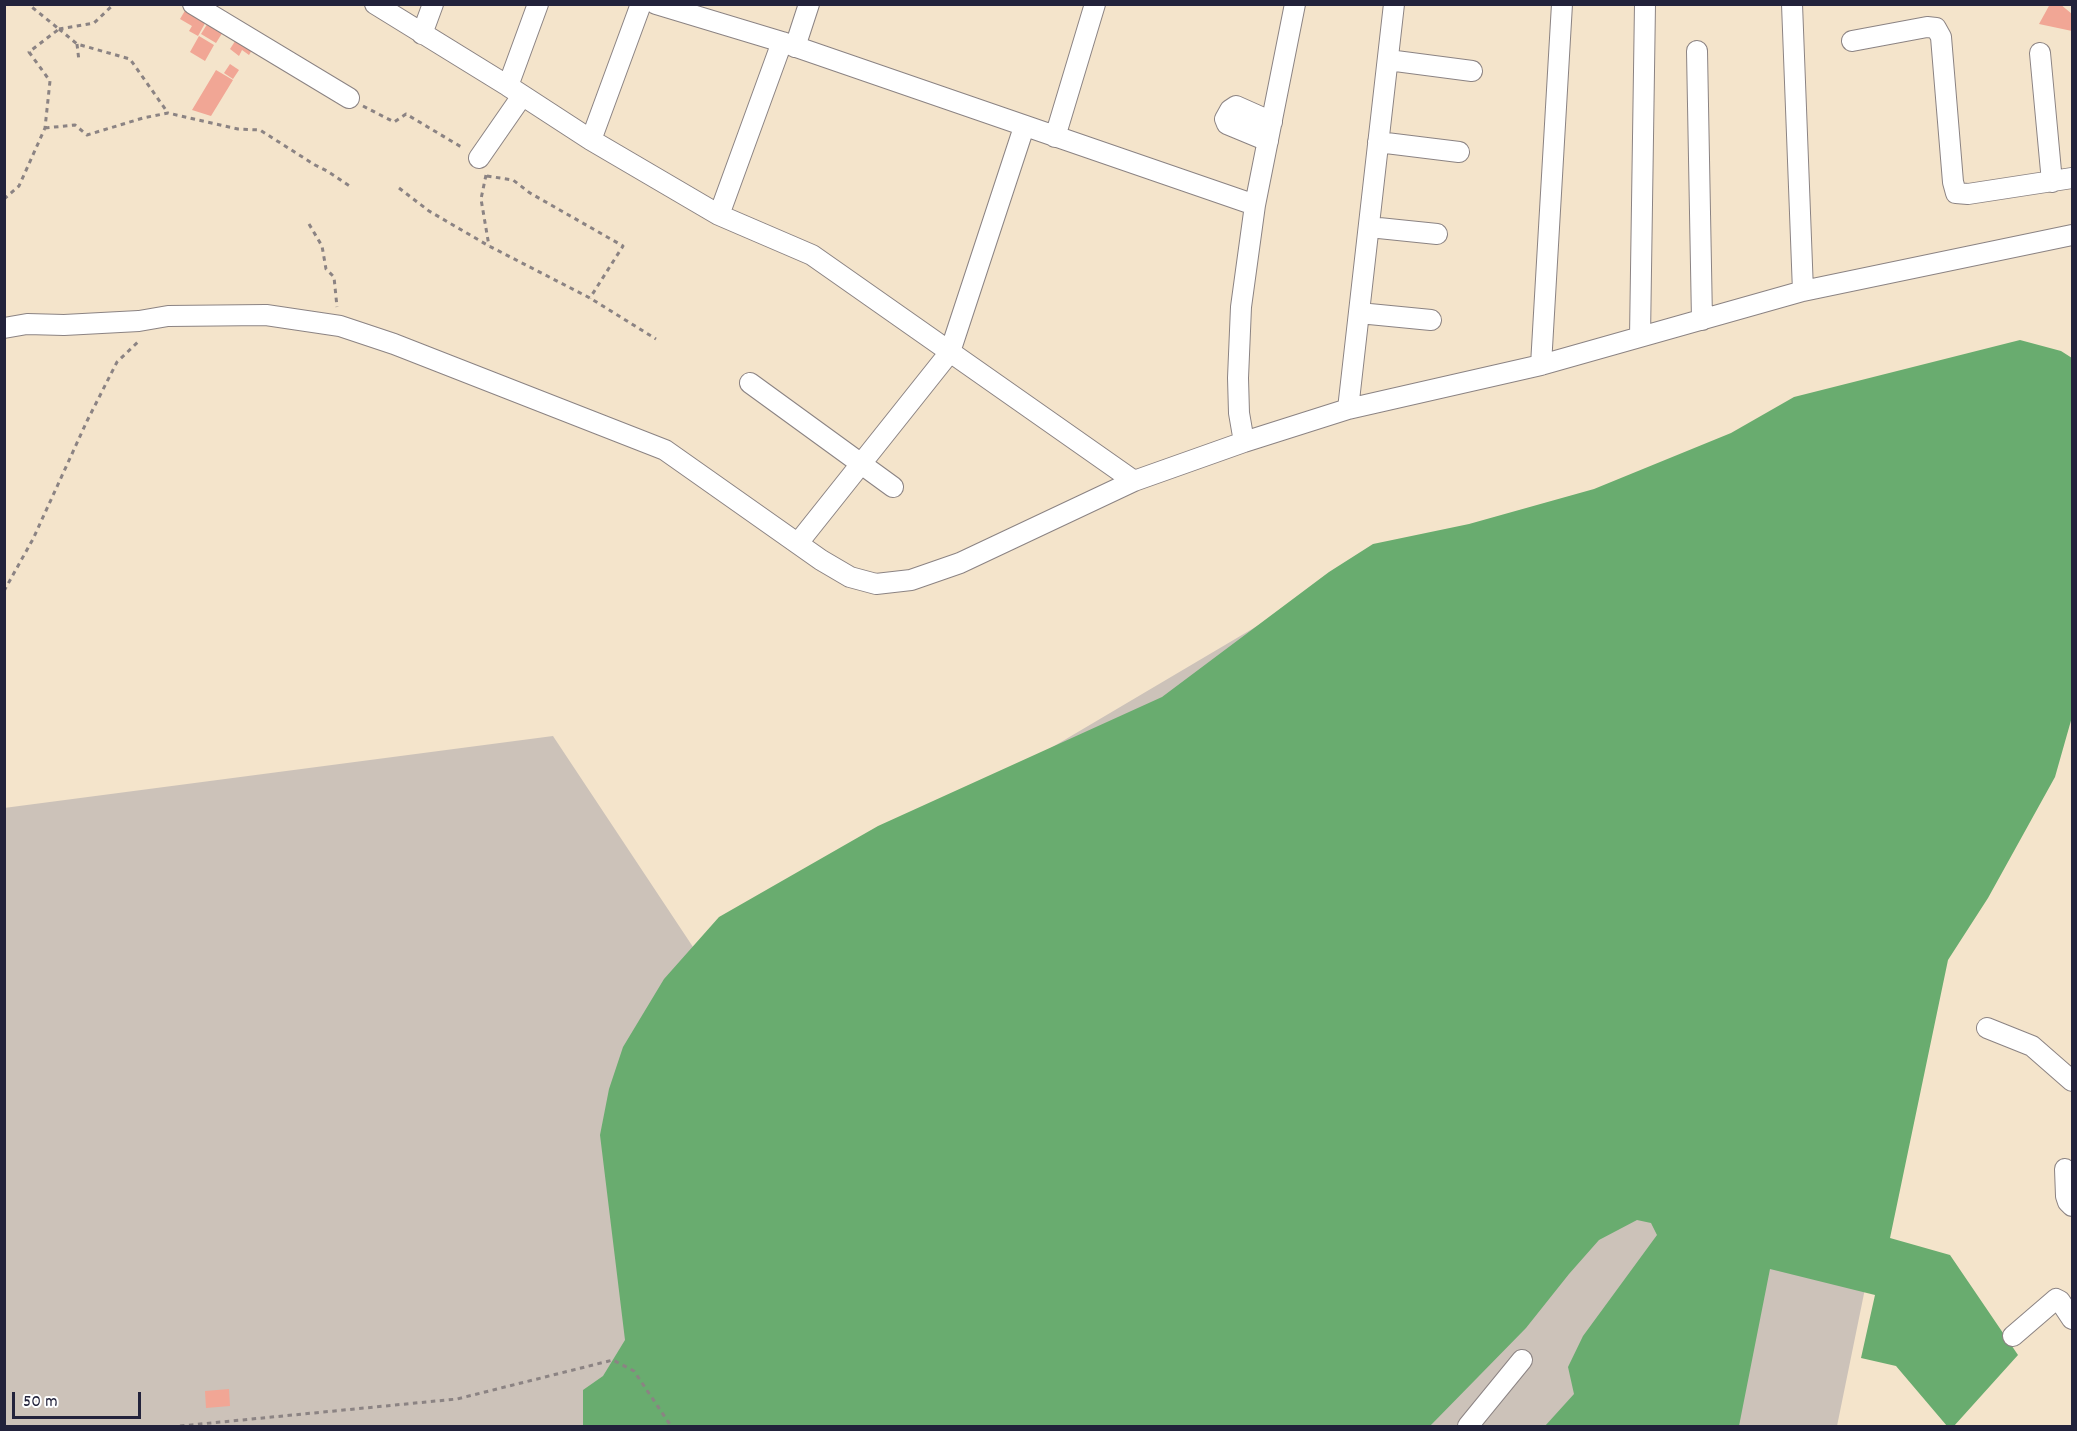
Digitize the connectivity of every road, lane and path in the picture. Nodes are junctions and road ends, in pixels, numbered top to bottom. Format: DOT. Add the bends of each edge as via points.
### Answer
graph roads {
  1 [pos="28,4"];
  2 [pos="114,4"];
  3 [pos="193,4"];
  4 [pos="375,4"];
  5 [pos="433,4"];
  6 [pos="538,4"];
  7 [pos="641,4"];
  8 [pos="809,4"];
  9 [pos="1095,4"];
  10 [pos="1295,4"];
  11 [pos="1394,4"];
  12 [pos="1562,4"];
  13 [pos="1645,4"];
  14 [pos="1792,4"];
  15 [pos="660,5"];
  16 [pos="59,29"];
  17 [pos="422,33"];
  18 [pos="1852,42"];
  19 [pos="77,44"];
  20 [pos="789,44"];
  21 [pos="1697,51"];
  22 [pos="2040,53"];
  23 [pos="1388,60"];
  24 [pos="79,61"];
  25 [pos="1472,71"];
  26 [pos="515,91"];
  27 [pos="349,98"];
  28 [pos="168,113"];
  29 [pos="1272,122"];
  30 [pos="1024,127"];
  31 [pos="45,128"];
  32 [pos="1055,137"];
  33 [pos="591,140"];
  34 [pos="1268,141"];
  35 [pos="1378,142"];
  36 [pos="1459,152"];
  37 [pos="479,158"];
  38 [pos="487,176"];
  39 [pos="2073,178"];
  40 [pos="2052,182"];
  41 [pos="351,187"];
  42 [pos="399,188"];
  43 [pos="4,199"];
  44 [pos="1255,205"];
  45 [pos="719,215"];
  46 [pos="309,224"];
  47 [pos="1368,227"];
  48 [pos="1437,234"];
  49 [pos="2073,235"];
  50 [pos="489,246"];
  51 [pos="1803,291"];
  52 [pos="590,298"];
  53 [pos="1359,313"];
  54 [pos="1431,320"];
  55 [pos="1702,320"];
  56 [pos="340,326"];
  57 [pos="4,328"];
  58 [pos="1640,337"];
  59 [pos="141,339"];
  60 [pos="656,339"];
  61 [pos="950,352"];
  62 [pos="1541,365"];
  63 [pos="750,383"];
  64 [pos="1348,409"];
  65 [pos="1244,442"];
  66 [pos="861,464"];
  67 [pos="1134,481"];
  68 [pos="893,487"];
  69 [pos="798,543"];
  70 [pos="4,591"];
  71 [pos="1987,1028"];
  72 [pos="2073,1081"];
  73 [pos="2065,1169"];
  74 [pos="2073,1206"];
  75 [pos="2073,1318"];
  76 [pos="2013,1336"];
  77 [pos="1522,1360"];
  78 [pos="180,1426"];
  79 [pos="671,1426"];
  80 [pos="1468,1426"];
  1 -- 16 [label="path"];
  2 -- 16 [label="path" via="94,23"];
  3 -- 27 [label="street"];
  4 -- 17 [label="street"];
  5 -- 17 [label="street"];
  6 -- 26 [label="street"];
  7 -- 33 [label="street"];
  8 -- 20 [label="street"];
  9 -- 32 [label="street"];
  10 -- 29 [label="street"];
  11 -- 23 [label="street"];
  12 -- 62 [label="street"];
  13 -- 58 [label="street"];
  14 -- 51 [label="street"];
  15 -- 20 [label="street"];
  16 -- 19 [label="path"];
  16 -- 31 [label="path" via="29,52 50,81"];
  17 -- 26 [label="street"];
  18 -- 40 [label="street" via="1936,28 1941,37 1956,193"];
  19 -- 24 [label="path"];
  19 -- 28 [label="path" via="130,59"];
  20 -- 30 [label="street"];
  20 -- 45 [label="street"];
  21 -- 55 [label="street"];
  22 -- 40 [label="street"];
  23 -- 25 [label="street"];
  23 -- 35 [label="street"];
  26 -- 33 [label="street"];
  26 -- 37 [label="street"];
  27 -- 37 [label="path" via="394,122 406,114"];
  28 -- 31 [label="path" via="87,135 75,125"];
  28 -- 41 [label="path" via="238,129 260,130"];
  29 -- 34 [label="street"];
  29 -- 34 [label="street" via="1236,105 1225,119 1227,124"];
  30 -- 32 [label="street"];
  30 -- 61 [label="street"];
  31 -- 43 [label="path" via="19,186"];
  32 -- 44 [label="street"];
  33 -- 45 [label="street"];
  34 -- 44 [label="street"];
  35 -- 36 [label="street"];
  35 -- 47 [label="street"];
  37 -- 38 [label="path"];
  38 -- 50 [label="path" via="481,199"];
  38 -- 52 [label="path" via="513,180 530,194 623,246"];
  39 -- 40 [label="street"];
  42 -- 50 [label="path" via="429,211"];
  44 -- 65 [label="street" via="1240,319 1239,402"];
  45 -- 61 [label="street" via="812,255"];
  46 -- 56 [label="path" via="322,246 326,269 334,277"];
  47 -- 48 [label="street"];
  47 -- 53 [label="street"];
  49 -- 51 [label="street"];
  50 -- 52 [label="path"];
  51 -- 55 [label="street"];
  52 -- 60 [label="path"];
  53 -- 54 [label="street"];
  53 -- 64 [label="street"];
  55 -- 58 [label="street"];
  56 -- 57 [label="street" via="266,315 168,316"];
  56 -- 69 [label="street" via="665,450"];
  58 -- 62 [label="street"];
  59 -- 70 [label="path" via="117,362"];
  61 -- 66 [label="street"];
  61 -- 67 [label="street"];
  62 -- 64 [label="street"];
  63 -- 66 [label="street"];
  64 -- 65 [label="street"];
  65 -- 67 [label="street"];
  66 -- 68 [label="street"];
  66 -- 69 [label="street"];
  67 -- 69 [label="street" via="960,563 912,580 876,584 850,577"];
  71 -- 72 [label="street" via="2032,1046"];
  73 -- 74 [label="street" via="2066,1196"];
  75 -- 76 [label="street" via="2056,1299"];
  77 -- 80 [label="street"];
  78 -- 79 [label="path" via="457,1399 613,1360 633,1371"];
}
